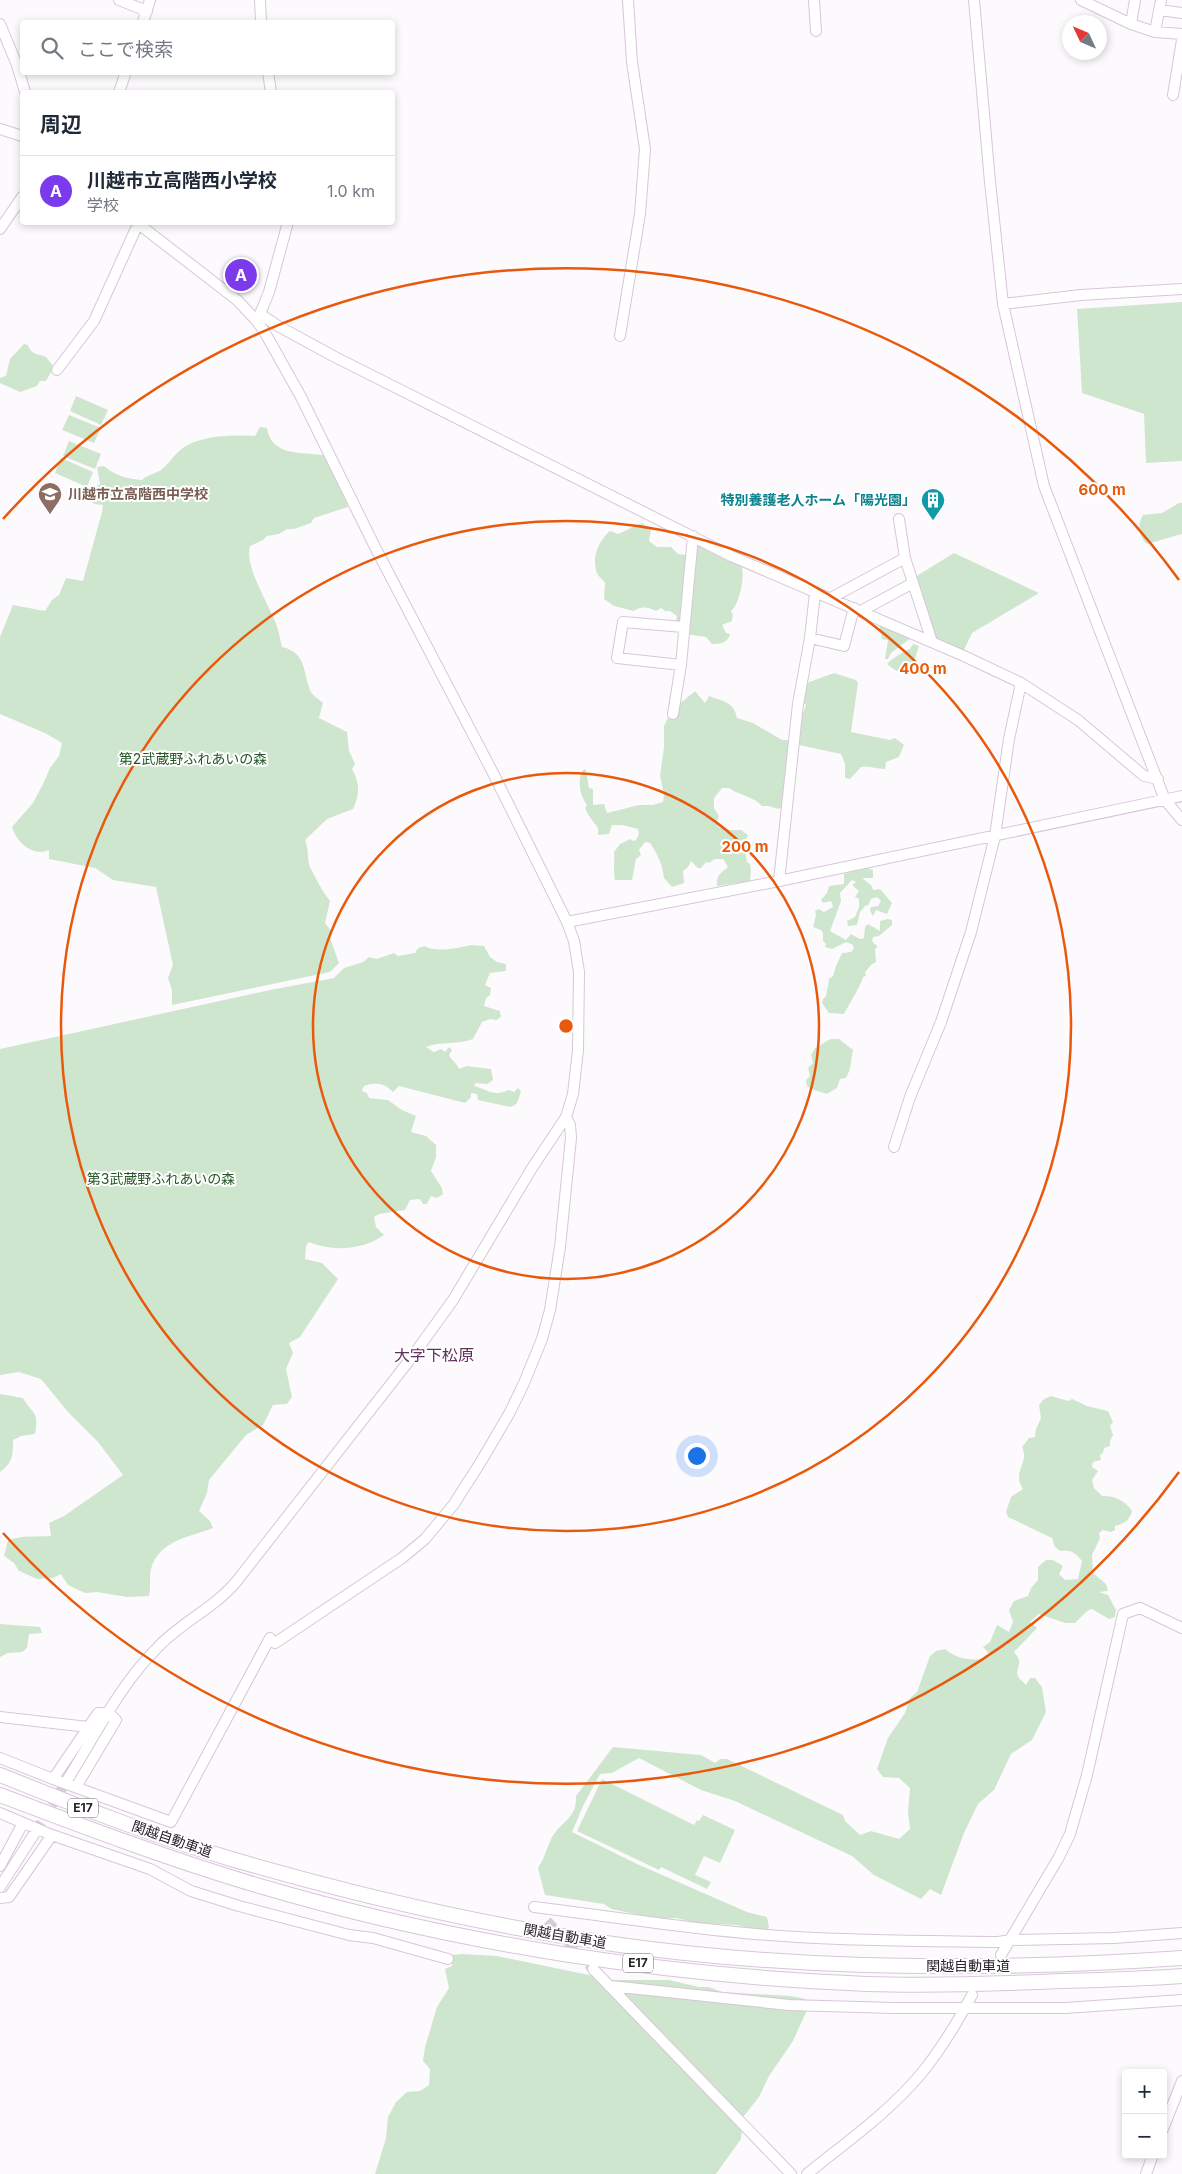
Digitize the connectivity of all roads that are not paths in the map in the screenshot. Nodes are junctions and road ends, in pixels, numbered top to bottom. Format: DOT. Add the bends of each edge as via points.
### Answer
graph roads {
  1 [pos="119,0"];
  2 [pos="150,0"];
  3 [pos="260,0"];
  4 [pos="628,0"];
  5 [pos="814,0"];
  6 [pos="974,0"];
  7 [pos="1081,0"];
  8 [pos="1135,0"];
  9 [pos="1160,5"];
  10 [pos="146,11"];
  11 [pos="1182,13"];
  12 [pos="144,20"];
  13 [pos="262,20"];
  14 [pos="0,24"];
  15 [pos="1131,24"];
  16 [pos="816,31"];
  17 [pos="1155,32"];
  18 [pos="1182,34"];
  19 [pos="1182,40"];
  20 [pos="125,75"];
  21 [pos="268,75"];
  22 [pos="1178,83"];
  23 [pos="24,90"];
  24 [pos="120,90"];
  25 [pos="271,90"];
  26 [pos="1173,95"];
  27 [pos="0,129"];
  28 [pos="20,135"];
  29 [pos="20,199"];
  30 [pos="136,225"];
  31 [pos="140,225"];
  32 [pos="287,225"];
  33 [pos="0,229"];
  34 [pos="1182,289"];
  35 [pos="1003,304"];
  36 [pos="258,316"];
  37 [pos="620,336"];
  38 [pos="57,370"];
  39 [pos="899,519"];
  40 [pos="693,536"];
  41 [pos="905,558"];
  42 [pos="913,583"];
  43 [pos="815,593"];
  44 [pos="831,598"];
  45 [pos="858,610"];
  46 [pos="684,627"];
  47 [pos="810,638"];
  48 [pos="932,642"];
  49 [pos="681,665"];
  50 [pos="1021,683"];
  51 [pos="674,714"];
  52 [pos="1158,779"];
  53 [pos="1182,796"];
  54 [pos="1165,800"];
  55 [pos="1182,820"];
  56 [pos="995,836"];
  57 [pos="779,881"];
  58 [pos="566,922"];
  59 [pos="566,1117"];
  60 [pos="894,1147"];
  61 [pos="1182,1628"];
  62 [pos="109,1713"];
  63 [pos="0,1717"];
  64 [pos="88,1727"];
  65 [pos="0,1758"];
  66 [pos="0,1775"];
  67 [pos="53,1779"];
  68 [pos="66,1782"];
  69 [pos="76,1787"];
  70 [pos="0,1795"];
  71 [pos="0,1813"];
  72 [pos="23,1824"];
  73 [pos="36,1831"];
  74 [pos="52,1835"];
  75 [pos="0,1866"];
  76 [pos="0,1887"];
  77 [pos="0,1898"];
  78 [pos="534,1907"];
  79 [pos="1182,1933"];
  80 [pos="1010,1940"];
  81 [pos="1001,1955"];
  82 [pos="1182,1958"];
  83 [pos="448,1959"];
  84 [pos="593,1969"];
  85 [pos="1182,1976"];
  86 [pos="612,1986"];
  87 [pos="972,1995"];
  88 [pos="1182,2000"];
  89 [pos="964,2009"];
  90 [pos="1182,2082"];
  91 [pos="1167,2119"];
  92 [pos="1152,2159"];
  93 [pos="791,2174"];
  94 [pos="808,2174"];
  95 [pos="1146,2174"];
  1 -- 10 [label="street"];
  2 -- 10 [label="street"];
  3 -- 13 [label="street"];
  4 -- 37 [label="street" via="632,62 645,149 640,214"];
  5 -- 16 [label="street"];
  6 -- 35 [label="street"];
  7 -- 15 [label="street"];
  8 -- 15 [label="street"];
  9 -- 11 [label="street"];
  9 -- 17 [label="street"];
  10 -- 12 [label="street"];
  14 -- 23 [label="street"];
  15 -- 17 [label="street"];
  17 -- 18 [label="street"];
  19 -- 22 [label="street"];
  20 -- 24 [label="street"];
  21 -- 25 [label="street"];
  22 -- 26 [label="street"];
  27 -- 28 [label="street"];
  29 -- 33 [label="street"];
  30 -- 38 [label="street" via="94,321"];
  31 -- 36 [label="street"];
  32 -- 36 [label="street" via="269,292"];
  34 -- 35 [label="street"];
  35 -- 52 [label="street" via="1044,486"];
  36 -- 40 [label="street"];
  36 -- 58 [label="street"];
  39 -- 41 [label="street"];
  40 -- 43 [label="street"];
  40 -- 46 [label="street"];
  41 -- 42 [label="street"];
  41 -- 44 [label="street"];
  42 -- 45 [label="street"];
  42 -- 48 [label="street"];
  43 -- 44 [label="street"];
  43 -- 47 [label="street"];
  44 -- 45 [label="street"];
  45 -- 47 [label="street" via="844,646"];
  45 -- 48 [label="street"];
  46 -- 49 [label="street"];
  46 -- 49 [label="street" via="623,622 617,658"];
  47 -- 57 [label="street" via="798,704"];
  48 -- 50 [label="street"];
  49 -- 51 [label="street"];
  50 -- 52 [label="street" via="1099,736 1144,776"];
  50 -- 56 [label="street" via="1008,739"];
  52 -- 54 [label="street"];
  53 -- 54 [label="street"];
  54 -- 55 [label="street"];
  54 -- 56 [label="street"];
  56 -- 57 [label="street"];
  56 -- 60 [label="street" via="971,932"];
  57 -- 58 [label="street"];
  58 -- 59 [label="street" via="574,941 579,972 578,1050 573,1094"];
  59 -- 62 [label="street" via="453,1300 412,1357 236,1582 159,1645 135,1673"];
  59 -- 69 [label="street" via="571,1138 560,1247 542,1339 510,1412 454,1504 425,1540 402,1558 273,1640 171,1822"];
  61 -- 80 [label="street" via="1140,1608 1123,1614 1073,1826 1060,1857"];
  62 -- 64 [label="street" via="98,1713"];
  62 -- 68 [label="street"];
  62 -- 69 [label="street" via="116,1720"];
  63 -- 64 [label="street"];
  64 -- 67 [label="street"];
  65 -- 67 [label="street"];
  66 -- 82 [label="highway, 関越自動車道 / E17" via="92,1812 227,1858 348,1891 506,1926 613,1944 816,1964 1018,1966"];
  67 -- 69 [label="street"];
  70 -- 85 [label="highway, 関越自動車道 / E17" via="152,1852 263,1887 401,1922 539,1950 709,1972 868,1984 986,1984"];
  71 -- 72 [label="street"];
  72 -- 74 [label="street"];
  72 -- 75 [label="street"];
  73 -- 76 [label="street"];
  74 -- 77 [label="street" via="9,1898"];
  74 -- 83 [label="street" via="150,1870 190,1891"];
  78 -- 80 [label="street" via="686,1927 797,1937 938,1942"];
  79 -- 80 [label="street"];
  80 -- 81 [label="street"];
  84 -- 86 [label="street"];
  86 -- 89 [label="street" via="798,2005"];
  86 -- 93 [label="street"];
  87 -- 89 [label="street"];
  88 -- 89 [label="street" via="1090,2007"];
  89 -- 94 [label="street" via="946,2042 919,2076 879,2115"];
  90 -- 91 [label="street"];
  92 -- 95 [label="street"];
}
